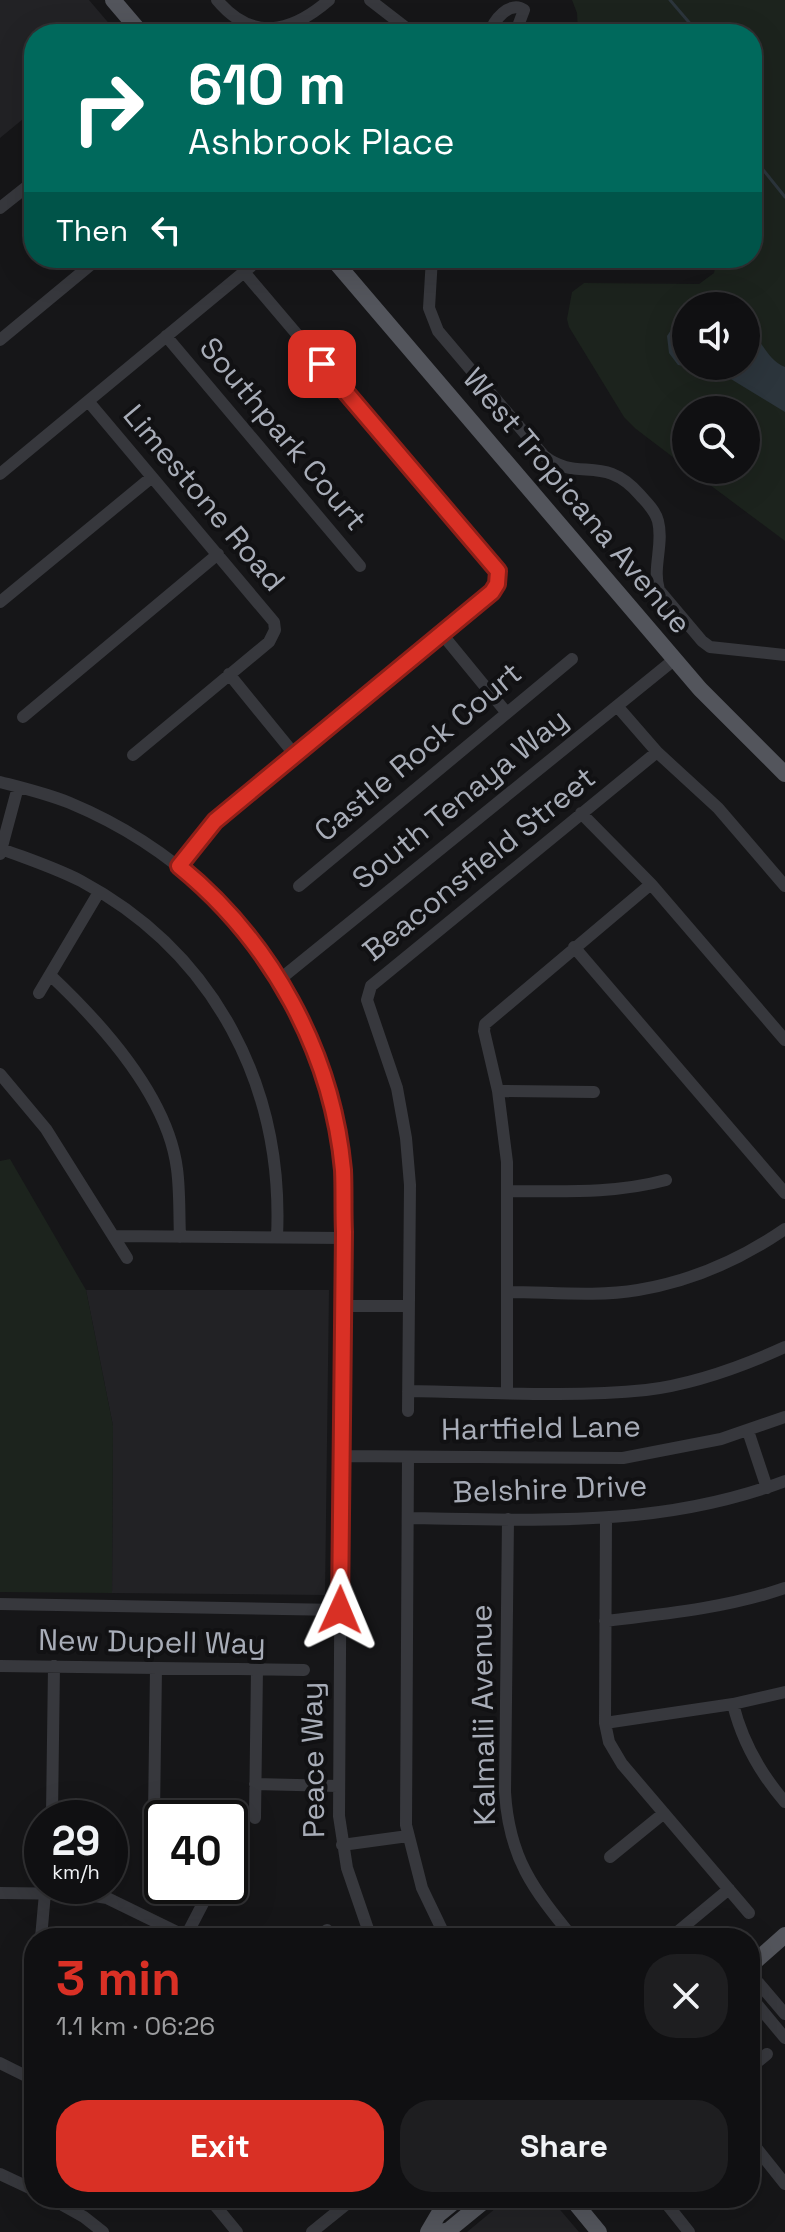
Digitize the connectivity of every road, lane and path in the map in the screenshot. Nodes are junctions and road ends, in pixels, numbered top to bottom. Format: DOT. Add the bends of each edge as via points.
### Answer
graph roads {
  1 [pos="113,0"];
  2 [pos="217,0"];
  3 [pos="329,0"];
  4 [pos="370,0"];
  5 [pos="510,0"];
  6 [pos="133,24"];
  7 [pos="246,24"];
  8 [pos="296,24"];
  9 [pos="401,24"];
  10 [pos="494,24"];
  11 [pos="519,24"];
  12 [pos="24,189"];
  13 [pos="0,208"];
  14 [pos="87,268"];
  15 [pos="249,268"];
  16 [pos="341,268"];
  17 [pos="431,268"];
  18 [pos="244,272"];
  19 [pos="166,336"];
  20 [pos="0,340"];
  21 [pos="88,401"];
  22 [pos="0,474"];
  23 [pos="152,477"];
  24 [pos="218,554"];
  25 [pos="360,566"];
  26 [pos="0,602"];
  27 [pos="442,634"];
  28 [pos="785,655"];
  29 [pos="572,659"];
  30 [pos="675,659"];
  31 [pos="229,674"];
  32 [pos="617,706"];
  33 [pos="506,712"];
  34 [pos="23,717"];
  35 [pos="657,752"];
  36 [pos="133,755"];
  37 [pos="295,755"];
  38 [pos="785,774"];
  39 [pos="0,782"];
  40 [pos="18,787"];
  41 [pos="581,813"];
  42 [pos="1,852"];
  43 [pos="179,866"];
  44 [pos="651,884"];
  45 [pos="299,886"];
  46 [pos="785,886"];
  47 [pos="99,892"];
  48 [pos="574,947"];
  49 [pos="50,975"];
  50 [pos="279,980"];
  51 [pos="39,993"];
  52 [pos="785,1040"];
  53 [pos="0,1074"];
  54 [pos="498,1091"];
  55 [pos="594,1092"];
  56 [pos="666,1180"];
  57 [pos="509,1191"];
  58 [pos="785,1193"];
  59 [pos="785,1229"];
  60 [pos="114,1236"];
  61 [pos="180,1237"];
  62 [pos="277,1237"];
  63 [pos="344,1238"];
  64 [pos="127,1258"];
  65 [pos="508,1292"];
  66 [pos="343,1306"];
  67 [pos="409,1306"];
  68 [pos="785,1347"];
  69 [pos="408,1391"];
  70 [pos="507,1392"];
  71 [pos="408,1411"];
  72 [pos="785,1417"];
  73 [pos="748,1431"];
  74 [pos="342,1456"];
  75 [pos="408,1457"];
  76 [pos="785,1481"];
  77 [pos="767,1488"];
  78 [pos="408,1518"];
  79 [pos="508,1519"];
  80 [pos="606,1519"];
  81 [pos="785,1588"];
  82 [pos="0,1604"];
  83 [pos="340,1610"];
  84 [pos="605,1621"];
  85 [pos="0,1666"];
  86 [pos="54,1666"];
  87 [pos="156,1668"];
  88 [pos="257,1669"];
  89 [pos="304,1670"];
  90 [pos="785,1692"];
  91 [pos="733,1704"];
  92 [pos="605,1723"];
  93 [pos="255,1784"];
  94 [pos="338,1786"];
  95 [pos="52,1800"];
  96 [pos="154,1800"];
  97 [pos="785,1802"];
  98 [pos="664,1813"];
  99 [pos="255,1818"];
  100 [pos="408,1836"];
  101 [pos="342,1845"];
  102 [pos="610,1857"];
  103 [pos="729,1889"];
  104 [pos="0,1893"];
  105 [pos="24,1893"];
  106 [pos="44,1904"];
  107 [pos="119,1904"];
  108 [pos="204,1904"];
  109 [pos="749,1913"];
  110 [pos="42,1928"];
  111 [pos="169,1928"];
  112 [pos="192,1928"];
  113 [pos="368,1928"];
  114 [pos="441,1928"];
  115 [pos="565,1928"];
  116 [pos="682,1928"];
  117 [pos="785,1935"];
  118 [pos="760,1957"];
  119 [pos="760,1985"];
  120 [pos="760,2008"];
  121 [pos="785,2014"];
  122 [pos="785,2038"];
  123 [pos="767,2054"];
  124 [pos="760,2060"];
  125 [pos="0,2063"];
  126 [pos="24,2075"];
  127 [pos="760,2152"];
  128 [pos="0,2174"];
  129 [pos="783,2178"];
  130 [pos="24,2185"];
  131 [pos="68,2208"];
  132 [pos="217,2208"];
  133 [pos="334,2208"];
  134 [pos="447,2208"];
  135 [pos="476,2208"];
  136 [pos="579,2208"];
  137 [pos="670,2208"];
  138 [pos="103,2232"];
  139 [pos="237,2232"];
  140 [pos="312,2232"];
  141 [pos="428,2232"];
  142 [pos="442,2232"];
  143 [pos="599,2232"];
  144 [pos="689,2232"];
  1 -- 6 [label="main road"];
  2 -- 7 [label="street"];
  3 -- 8 [label="street"];
  4 -- 9 [label="street"];
  5 -- 10 [label="street"];
  5 -- 11 [label="street" via="524,10"];
  12 -- 13 [label="street"];
  14 -- 20 [label="street"];
  15 -- 18 [label="street"];
  16 -- 30 [label="main road, West Tropicana Avenue"];
  17 -- 28 [label="street" via="429,308 438,331 548,460 565,468 614,473 649,504 659,526 659,590 702,641 718,650"];
  18 -- 19 [label="street"];
  18 -- 27 [label="street" via="498,571 492,592"];
  19 -- 21 [label="street"];
  19 -- 25 [label="street, Southpark Court"];
  21 -- 22 [label="street"];
  21 -- 23 [label="street, Limestone Road"];
  23 -- 24 [label="street, Limestone Road"];
  23 -- 26 [label="street"];
  24 -- 31 [label="street, Limestone Road" via="275,630 269,642"];
  24 -- 34 [label="street"];
  27 -- 33 [label="street"];
  27 -- 37 [label="street"];
  29 -- 33 [label="street, Castle Rock Court"];
  30 -- 32 [label="street, South Tenaya Way"];
  30 -- 38 [label="main road, West Tropicana Avenue"];
  31 -- 36 [label="street"];
  31 -- 37 [label="street"];
  32 -- 35 [label="street"];
  32 -- 50 [label="street, South Tenaya Way"];
  33 -- 45 [label="street, Castle Rock Court"];
  35 -- 41 [label="street, Beaconsfield Street"];
  35 -- 46 [label="street" via="718,808"];
  37 -- 43 [label="street" via="215,821"];
  39 -- 40 [label="street, Peace Way"];
  40 -- 42 [label="street"];
  40 -- 43 [label="street, Peace Way" via="69,802"];
  41 -- 44 [label="street"];
  41 -- 67 [label="street, Beaconsfield Street" via="368,991 406,1138"];
  42 -- 47 [label="street"];
  43 -- 50 [label="street, Peace Way" via="232,916"];
  44 -- 48 [label="street"];
  44 -- 52 [label="street"];
  47 -- 49 [label="street"];
  47 -- 62 [label="street" via="167,944 198,978 238,1040 268,1117 276,1160"];
  48 -- 54 [label="street" via="485,1024"];
  48 -- 58 [label="street"];
  49 -- 51 [label="street"];
  49 -- 61 [label="street" via="117,1045 156,1109 177,1169"];
  50 -- 63 [label="street, Peace Way" via="305,1024 333,1107 343,1171"];
  53 -- 60 [label="street" via="46,1129"];
  54 -- 55 [label="street"];
  54 -- 57 [label="street"];
  56 -- 57 [label="street" via="603,1192"];
  57 -- 65 [label="street"];
  59 -- 65 [label="street" via="702,1274 638,1290"];
  60 -- 61 [label="street"];
  60 -- 64 [label="street"];
  61 -- 62 [label="street"];
  62 -- 63 [label="street"];
  63 -- 66 [label="street, Peace Way"];
  65 -- 70 [label="street"];
  66 -- 67 [label="street"];
  66 -- 74 [label="street, Peace Way"];
  67 -- 69 [label="street, Beaconsfield Street"];
  68 -- 70 [label="street" via="713,1376 648,1389"];
  69 -- 70 [label="street"];
  69 -- 71 [label="street, Beaconsfield Street"];
  72 -- 73 [label="street, Hartfield Lane"];
  73 -- 75 [label="street, Hartfield Lane" via="623,1458"];
  73 -- 77 [label="street"];
  74 -- 75 [label="street, Hartfield Lane"];
  74 -- 83 [label="street, Peace Way"];
  75 -- 78 [label="street"];
  76 -- 77 [label="street, Belshire Drive"];
  77 -- 80 [label="street, Belshire Drive" via="671,1511"];
  78 -- 79 [label="street, Belshire Drive"];
  78 -- 100 [label="street"];
  79 -- 80 [label="street, Belshire Drive"];
  79 -- 115 [label="street, Kalmalii Avenue" via="508,1820 529,1882"];
  80 -- 84 [label="street"];
  81 -- 84 [label="street" via="736,1602"];
  82 -- 83 [label="street"];
  83 -- 94 [label="street, Peace Way"];
  84 -- 92 [label="street"];
  85 -- 86 [label="street, New Dupell Way"];
  86 -- 87 [label="street, New Dupell Way"];
  86 -- 95 [label="street"];
  87 -- 88 [label="street, New Dupell Way"];
  87 -- 96 [label="street"];
  88 -- 89 [label="street, New Dupell Way"];
  88 -- 93 [label="street"];
  90 -- 91 [label="street"];
  91 -- 92 [label="street"];
  91 -- 97 [label="street" via="754,1760"];
  92 -- 98 [label="street" via="617,1757"];
  93 -- 94 [label="street"];
  93 -- 99 [label="street"];
  94 -- 101 [label="street, Peace Way"];
  98 -- 102 [label="street"];
  98 -- 103 [label="street"];
  100 -- 101 [label="street"];
  100 -- 114 [label="street" via="422,1888"];
  101 -- 113 [label="street, Peace Way"];
  103 -- 109 [label="street"];
  103 -- 116 [label="street"];
  104 -- 105 [label="street"];
  106 -- 110 [label="street"];
  107 -- 111 [label="street"];
  108 -- 112 [label="street"];
  117 -- 118 [label="main road"];
  119 -- 121 [label="street"];
  120 -- 122 [label="street"];
  123 -- 124 [label="street"];
  125 -- 126 [label="street"];
  127 -- 129 [label="street"];
  128 -- 130 [label="street"];
  131 -- 138 [label="street"];
  132 -- 139 [label="street"];
  133 -- 140 [label="street"];
  134 -- 141 [label="main road"];
  135 -- 142 [label="main road"];
  136 -- 143 [label="main road"];
  137 -- 144 [label="street"];
}
